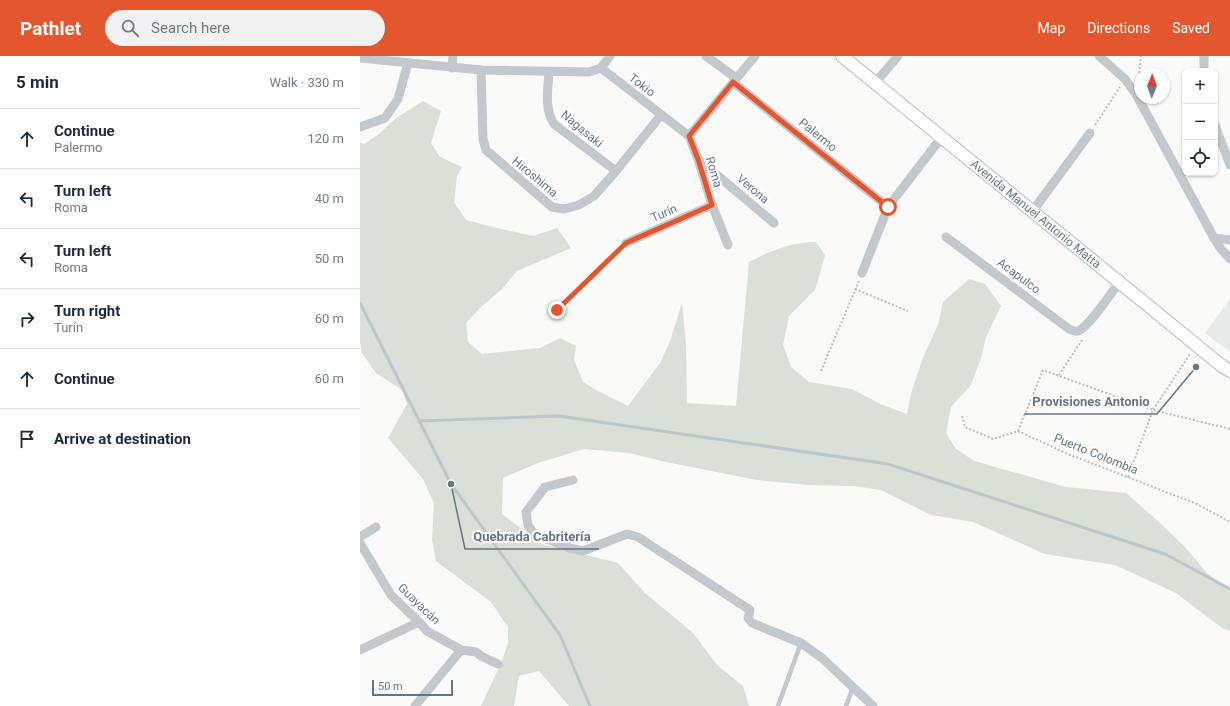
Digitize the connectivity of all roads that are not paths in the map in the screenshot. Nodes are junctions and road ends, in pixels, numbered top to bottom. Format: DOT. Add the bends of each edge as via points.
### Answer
graph roads {
  1 [pos="454,56"];
  2 [pos="610,56"];
  3 [pos="706,56"];
  4 [pos="754,56"];
  5 [pos="842,56"];
  6 [pos="898,56"];
  7 [pos="1099,56"];
  8 [pos="1204,56"];
  9 [pos="360,58"];
  10 [pos="408,63"];
  11 [pos="452,68"];
  12 [pos="602,68"];
  13 [pos="1204,68"];
  14 [pos="481,70"];
  15 [pos="549,72"];
  16 [pos="734,80"];
  17 [pos="875,83"];
  18 [pos="661,115"];
  19 [pos="360,127"];
  20 [pos="1090,133"];
  21 [pos="1218,133"];
  22 [pos="689,136"];
  23 [pos="942,138"];
  24 [pos="698,159"];
  25 [pos="1230,165"];
  26 [pos="616,171"];
  27 [pos="712,205"];
  28 [pos="888,207"];
  29 [pos="1032,212"];
  30 [pos="774,223"];
  31 [pos="946,237"];
  32 [pos="1214,238"];
  33 [pos="1230,240"];
  34 [pos="626,243"];
  35 [pos="728,245"];
  36 [pos="1230,259"];
  37 [pos="862,273"];
  38 [pos="1119,283"];
  39 [pos="1230,371"];
  40 [pos="573,480"];
  41 [pos="376,527"];
  42 [pos="360,537"];
  43 [pos="360,543"];
  44 [pos="419,622"];
  45 [pos="801,643"];
  46 [pos="360,650"];
  47 [pos="461,650"];
  48 [pos="498,664"];
  49 [pos="853,687"];
  50 [pos="415,706"];
  51 [pos="778,706"];
  52 [pos="846,706"];
  53 [pos="873,706"];
  1 -- 11 [label="street"];
  2 -- 12 [label="street"];
  3 -- 16 [label="street, Palermo"];
  4 -- 16 [label="street"];
  5 -- 17 [label="main road, Avenida Manuel Antonio Matta"];
  6 -- 17 [label="street"];
  7 -- 32 [label="street" via="1125,79 1137,96"];
  8 -- 13 [label="street"];
  9 -- 10 [label="street"];
  10 -- 11 [label="street"];
  10 -- 19 [label="street" via="398,99 385,118"];
  11 -- 14 [label="street"];
  12 -- 15 [label="street" via="589,72"];
  12 -- 18 [label="street, Tokio"];
  14 -- 15 [label="street"];
  14 -- 26 [label="street, Hiroshima" via="483,140 486,150 552,207 564,209 579,205 594,196"];
  15 -- 26 [label="street, Nagasaki" via="548,109 554,124"];
  16 -- 22 [label="street"];
  16 -- 28 [label="street, Palermo"];
  17 -- 23 [label="main road, Avenida Manuel Antonio Matta"];
  18 -- 22 [label="street, Tokio"];
  18 -- 26 [label="street, Hiroshima"];
  20 -- 29 [label="street"];
  21 -- 25 [label="street"];
  22 -- 24 [label="street, Roma"];
  23 -- 28 [label="street"];
  23 -- 29 [label="main road, Avenida Manuel Antonio Matta"];
  24 -- 27 [label="street, Roma"];
  24 -- 30 [label="street, Verona"];
  27 -- 34 [label="street, Turín"];
  27 -- 35 [label="street, Roma"];
  28 -- 37 [label="street"];
  29 -- 38 [label="main road, Avenida Manuel Antonio Matta"];
  31 -- 38 [label="street, Acapulco" via="1074,331 1089,321"];
  32 -- 33 [label="street"];
  32 -- 36 [label="street"];
  38 -- 39 [label="main road, Avenida Manuel Antonio Matta"];
  40 -- 45 [label="street" via="545,487 526,512 528,525 534,534 583,551 627,534 638,537 750,610 748,618 752,623"];
  41 -- 42 [label="street"];
  43 -- 44 [label="street, Guayacán" via="391,595"];
  44 -- 46 [label="street"];
  44 -- 47 [label="street, Guayacán" via="427,631"];
  45 -- 49 [label="street" via="822,658"];
  45 -- 51 [label="lane"];
  47 -- 48 [label="street, Guayacán" via="476,652"];
  47 -- 50 [label="street"];
  49 -- 52 [label="lane"];
  49 -- 53 [label="street"];
}
